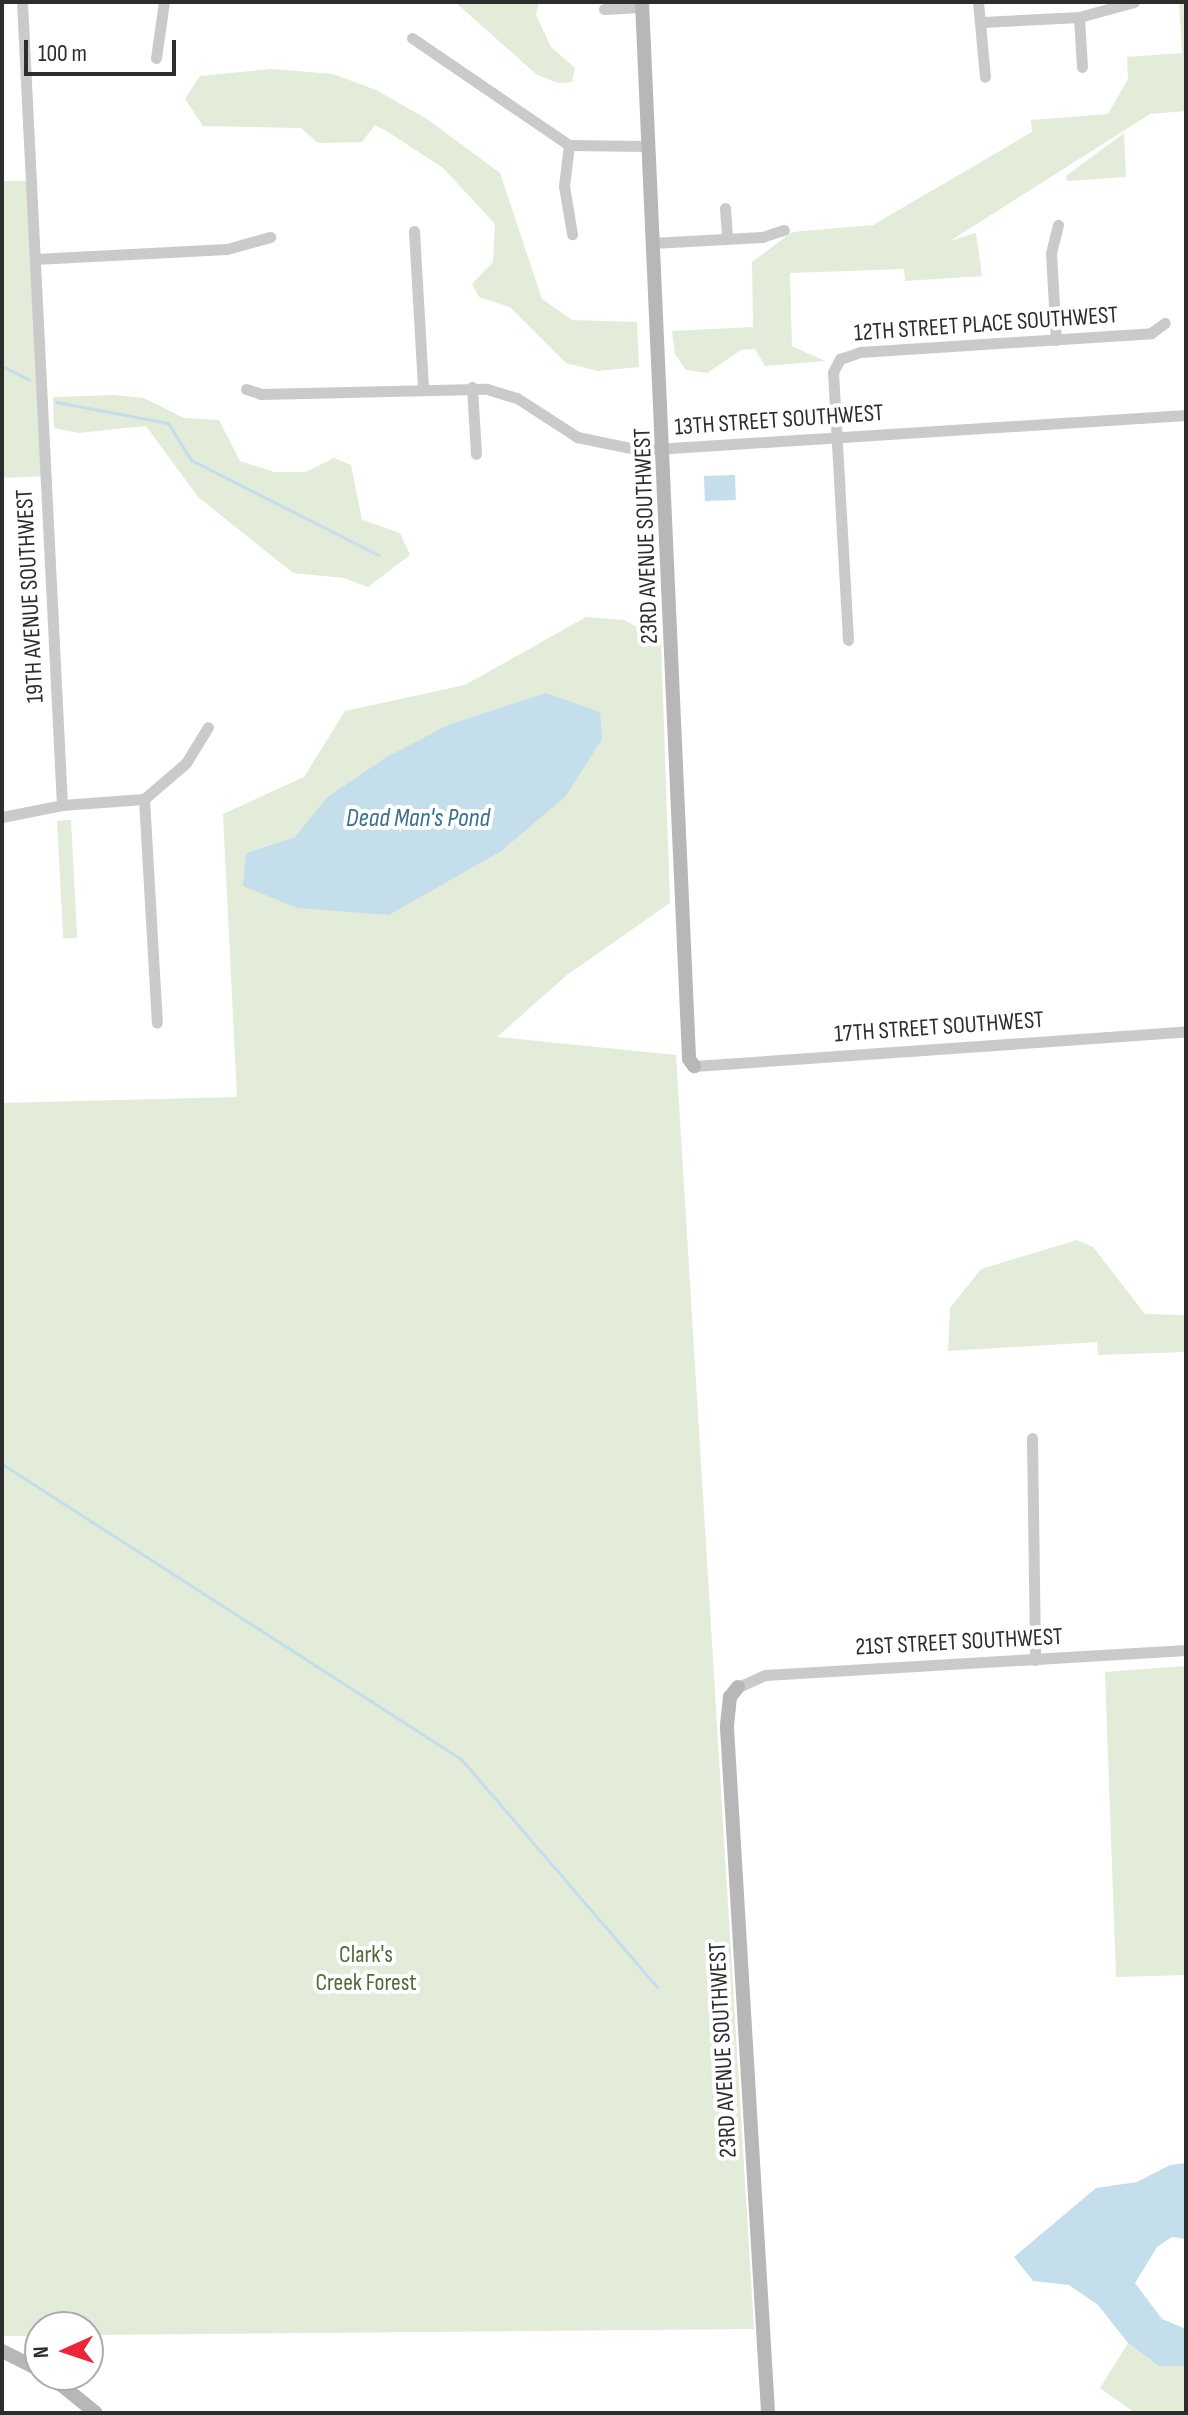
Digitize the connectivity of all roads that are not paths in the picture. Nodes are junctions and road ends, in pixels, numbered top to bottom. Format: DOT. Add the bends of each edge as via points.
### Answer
graph roads {
  1 [pos="22,2"];
  2 [pos="164,2"];
  3 [pos="978,2"];
  4 [pos="1134,2"];
  5 [pos="642,5"];
  6 [pos="604,9"];
  7 [pos="1079,17"];
  8 [pos="982,22"];
  9 [pos="412,38"];
  10 [pos="156,58"];
  11 [pos="1082,67"];
  12 [pos="985,77"];
  13 [pos="569,145"];
  14 [pos="647,146"];
  15 [pos="725,208"];
  16 [pos="1058,225"];
  17 [pos="784,230"];
  18 [pos="414,231"];
  19 [pos="572,234"];
  20 [pos="270,237"];
  21 [pos="727,239"];
  22 [pos="652,243"];
  23 [pos="35,259"];
  24 [pos="1165,323"];
  25 [pos="1056,340"];
  26 [pos="423,387"];
  27 [pos="472,387"];
  28 [pos="246,389"];
  29 [pos="1186,415"];
  30 [pos="838,438"];
  31 [pos="665,450"];
  32 [pos="476,454"];
  33 [pos="848,640"];
  34 [pos="208,727"];
  35 [pos="144,799"];
  36 [pos="62,805"];
  37 [pos="2,817"];
  38 [pos="157,1023"];
  39 [pos="1186,1032"];
  40 [pos="694,1066"];
  41 [pos="1032,1438"];
  42 [pos="1186,1650"];
  43 [pos="1035,1660"];
  44 [pos="738,1687"];
  45 [pos="2,2351"];
  46 [pos="24,2362"];
  47 [pos="69,2391"];
  48 [pos="96,2413"];
  49 [pos="768,2413"];
  1 -- 23 [label="street, 19TH AVENUE SOUTHWEST"];
  2 -- 10 [label="street"];
  3 -- 8 [label="street"];
  4 -- 7 [label="street"];
  5 -- 6 [label="street"];
  5 -- 14 [label="street, 23RD AVENUE SOUTHWEST"];
  7 -- 8 [label="street"];
  7 -- 11 [label="street"];
  8 -- 12 [label="street"];
  9 -- 13 [label="street"];
  13 -- 14 [label="street"];
  13 -- 19 [label="street" via="564,186"];
  14 -- 22 [label="street, 23RD AVENUE SOUTHWEST"];
  15 -- 21 [label="street"];
  16 -- 25 [label="street" via="1051,253"];
  17 -- 21 [label="street"];
  18 -- 26 [label="street"];
  20 -- 23 [label="street" via="227,249"];
  21 -- 22 [label="street"];
  22 -- 31 [label="street, 23RD AVENUE SOUTHWEST"];
  23 -- 36 [label="street, 19TH AVENUE SOUTHWEST"];
  24 -- 25 [label="street, 12TH STREET PLACE SOUTHWEST" via="1151,333"];
  25 -- 30 [label="street, 12TH STREET PLACE SOUTHWEST" via="845,356 833,372"];
  26 -- 27 [label="street, 13TH STREET SOUTHWEST"];
  26 -- 28 [label="street, 13TH STREET SOUTHWEST" via="278,394"];
  27 -- 31 [label="street, 13TH STREET SOUTHWEST" via="517,398 560,429 597,445"];
  27 -- 32 [label="street"];
  29 -- 30 [label="street, 13TH STREET SOUTHWEST"];
  30 -- 31 [label="street, 13TH STREET SOUTHWEST"];
  30 -- 33 [label="street, 12TH STREET PLACE SOUTHWEST"];
  31 -- 40 [label="street, 23RD AVENUE SOUTHWEST" via="689,1059"];
  34 -- 35 [label="street" via="186,763"];
  35 -- 36 [label="street"];
  35 -- 38 [label="street"];
  36 -- 37 [label="street"];
  39 -- 40 [label="street, 17TH STREET SOUTHWEST"];
  41 -- 43 [label="street"];
  42 -- 43 [label="street, 21ST STREET SOUTHWEST"];
  43 -- 44 [label="street, 21ST STREET SOUTHWEST" via="765,1675"];
  44 -- 49 [label="street, 23RD AVENUE SOUTHWEST" via="730,1697 727,1728"];
  45 -- 46 [label="street"];
  47 -- 48 [label="street"];
}
